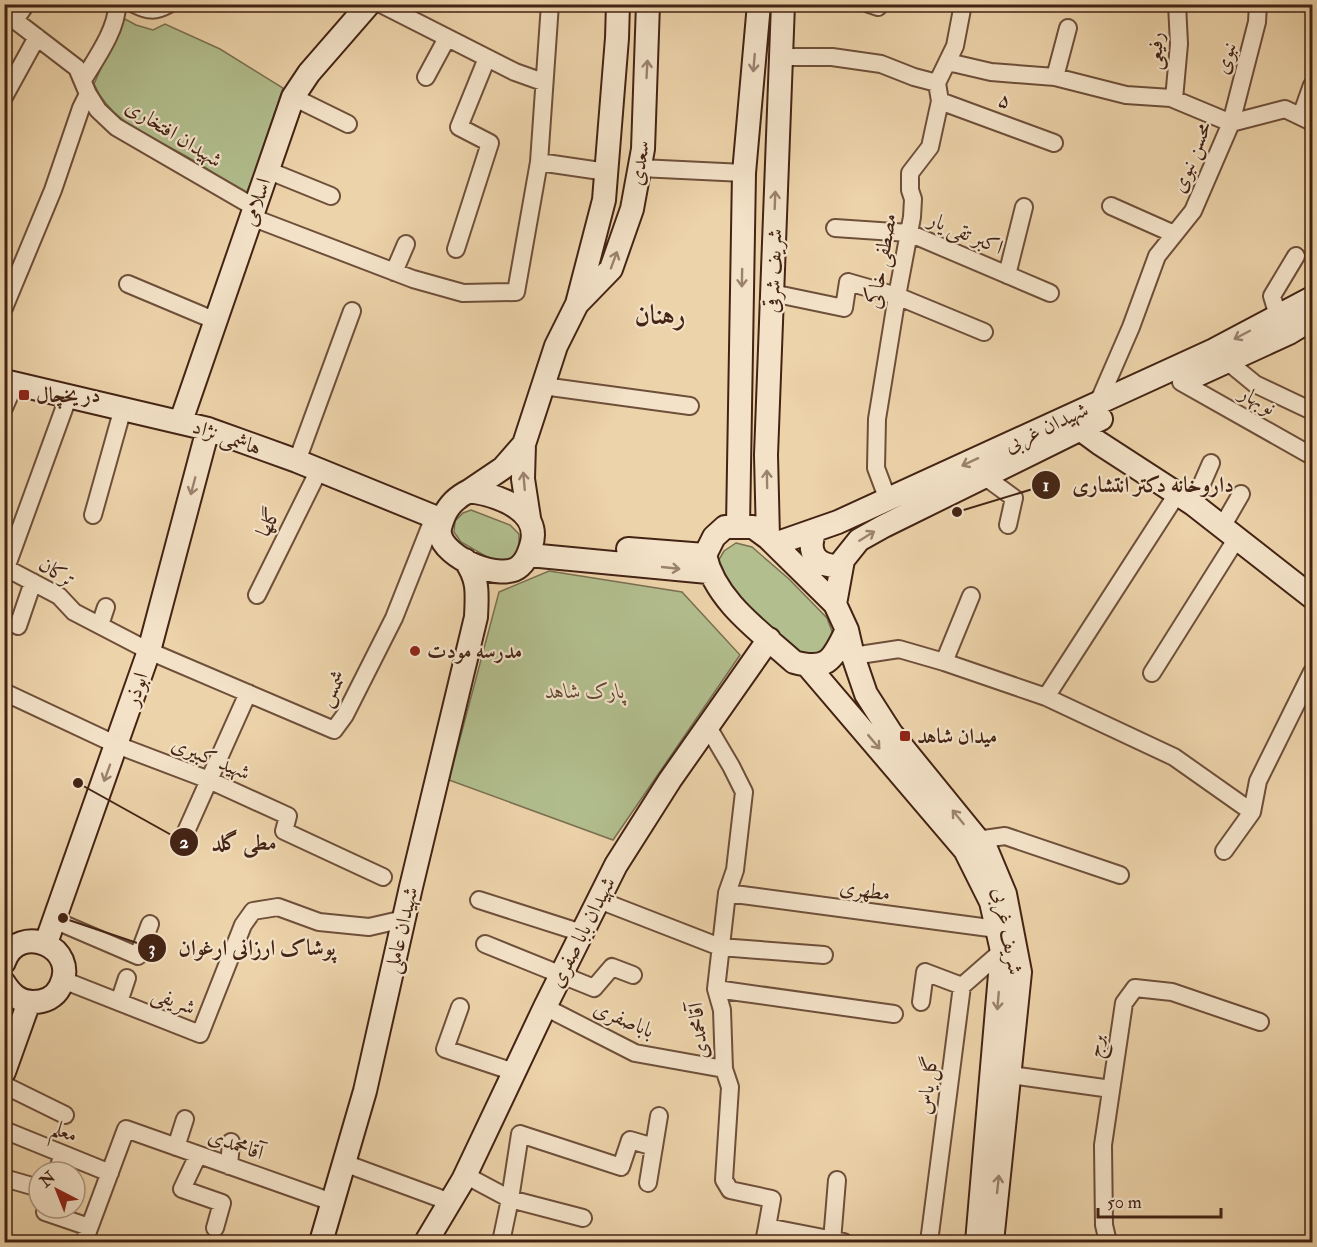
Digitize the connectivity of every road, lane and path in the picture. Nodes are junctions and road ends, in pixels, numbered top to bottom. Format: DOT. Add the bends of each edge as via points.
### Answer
graph roads {
  1 [pos="26,4"];
  2 [pos="117,4"];
  3 [pos="134,4"];
  4 [pos="169,4"];
  5 [pos="369,4"];
  6 [pos="381,4"];
  7 [pos="550,4"];
  8 [pos="618,4"];
  9 [pos="648,4"];
  10 [pos="759,4"];
  11 [pos="783,4"];
  12 [pos="963,4"];
  13 [pos="1177,4"];
  14 [pos="1258,4"];
  15 [pos="10,16"];
  16 [pos="1068,28"];
  17 [pos="37,37"];
  18 [pos="447,38"];
  19 [pos="781,57"];
  20 [pos="487,58"];
  21 [pos="948,62"];
  22 [pos="426,77"];
  23 [pos="1055,77"];
  24 [pos="543,82"];
  25 [pos="937,83"];
  26 [pos="1312,85"];
  27 [pos="86,87"];
  28 [pos="4,97"];
  29 [pos="293,97"];
  30 [pos="1174,99"];
  31 [pos="940,100"];
  32 [pos="1306,119"];
  33 [pos="1231,123"];
  34 [pos="348,124"];
  35 [pos="1054,142"];
  36 [pos="539,162"];
  37 [pos="640,168"];
  38 [pos="267,170"];
  39 [pos="607,172"];
  40 [pos="744,173"];
  41 [pos="331,196"];
  42 [pos="1111,206"];
  43 [pos="1024,207"];
  44 [pos="253,212"];
  45 [pos="835,228"];
  46 [pos="909,233"];
  47 [pos="1174,234"];
  48 [pos="406,244"];
  49 [pos="456,249"];
  50 [pos="1296,256"];
  51 [pos="394,272"];
  52 [pos="1007,275"];
  53 [pos="128,284"];
  54 [pos="772,293"];
  55 [pos="1050,293"];
  56 [pos="897,296"];
  57 [pos="1312,298"];
  58 [pos="577,304"];
  59 [pos="4,308"];
  60 [pos="352,311"];
  61 [pos="1278,316"];
  62 [pos="1312,319"];
  63 [pos="216,321"];
  64 [pos="984,332"];
  65 [pos="1227,361"];
  66 [pos="10,382"];
  67 [pos="1182,382"];
  68 [pos="543,386"];
  69 [pos="69,395"];
  70 [pos="1098,403"];
  71 [pos="690,406"];
  72 [pos="4,408"];
  73 [pos="123,408"];
  74 [pos="1312,411"];
  75 [pos="181,421"];
  76 [pos="208,429"];
  77 [pos="1080,429"];
  78 [pos="524,444"];
  79 [pos="1312,456"];
  80 [pos="297,461"];
  81 [pos="1211,463"];
  82 [pos="319,470"];
  83 [pos="984,476"];
  84 [pos="469,491"];
  85 [pos="1241,494"];
  86 [pos="1185,499"];
  87 [pos="888,500"];
  88 [pos="93,515"];
  89 [pos="438,518"];
  90 [pos="529,518"];
  91 [pos="1008,525"];
  92 [pos="738,526"];
  93 [pos="815,530"];
  94 [pos="1230,532"];
  95 [pos="771,541"];
  96 [pos="531,548"];
  97 [pos="465,560"];
  98 [pos="706,563"];
  99 [pos="841,566"];
  100 [pos="511,572"];
  101 [pos="33,582"];
  102 [pos="257,595"];
  103 [pos="971,596"];
  104 [pos="1312,597"];
  105 [pos="835,604"];
  106 [pos="106,607"];
  107 [pos="476,616"];
  108 [pos="100,625"];
  109 [pos="18,626"];
  110 [pos="847,630"];
  111 [pos="769,639"];
  112 [pos="149,651"];
  113 [pos="852,656"];
  114 [pos="944,662"];
  115 [pos="808,666"];
  116 [pos="1312,672"];
  117 [pos="1152,673"];
  118 [pos="4,692"];
  119 [pos="248,693"];
  120 [pos="867,696"];
  121 [pos="1046,696"];
  122 [pos="848,711"];
  123 [pos="708,727"];
  124 [pos="117,745"];
  125 [pos="209,780"];
  126 [pos="1251,812"];
  127 [pos="184,836"];
  128 [pos="977,840"];
  129 [pos="1224,851"];
  130 [pos="1120,875"];
  131 [pos="383,877"];
  132 [pos="727,893"];
  133 [pos="479,900"];
  134 [pos="599,900"];
  135 [pos="404,919"];
  136 [pos="54,920"];
  137 [pos="150,924"];
  138 [pos="582,933"];
  139 [pos="1000,940"];
  140 [pos="46,944"];
  141 [pos="484,944"];
  142 [pos="720,948"];
  143 [pos="824,956"];
  144 [pos="4,962"];
  145 [pos="561,974"];
  146 [pos="633,975"];
  147 [pos="127,978"];
  148 [pos="63,980"];
  149 [pos="4,982"];
  150 [pos="962,986"];
  151 [pos="716,989"];
  152 [pos="29,1002"];
  153 [pos="119,1002"];
  154 [pos="921,1002"];
  155 [pos="544,1006"];
  156 [pos="460,1007"];
  157 [pos="894,1014"];
  158 [pos="1260,1022"];
  159 [pos="724,1069"];
  160 [pos="4,1072"];
  161 [pos="514,1072"];
  162 [pos="1018,1076"];
  163 [pos="4,1085"];
  164 [pos="1111,1089"];
  165 [pos="65,1115"];
  166 [pos="659,1116"];
  167 [pos="184,1119"];
  168 [pos="4,1130"];
  169 [pos="231,1142"];
  170 [pos="176,1147"];
  171 [pos="654,1147"];
  172 [pos="63,1154"];
  173 [pos="198,1155"];
  174 [pos="61,1160"];
  175 [pos="344,1162"];
  176 [pos="229,1166"];
  177 [pos="110,1173"];
  178 [pos="465,1175"];
  179 [pos="4,1178"];
  180 [pos="837,1180"];
  181 [pos="648,1183"];
  182 [pos="27,1185"];
  183 [pos="510,1199"];
  184 [pos="332,1202"];
  185 [pos="450,1202"];
  186 [pos="583,1218"];
  187 [pos="59,1220"];
  188 [pos="215,1228"];
  189 [pos="86,1235"];
  190 [pos="766,1235"];
  191 [pos="321,1242"];
  192 [pos="426,1242"];
  193 [pos="501,1242"];
  194 [pos="838,1242"];
  195 [pos="929,1242"];
  196 [pos="977,1242"];
  197 [pos="992,1242"];
  198 [pos="1108,1242"];
  1 -- 15 [label="street"];
  2 -- 27 [label="street"];
  3 -- 4 [label="street" via="147,11"];
  5 -- 29 [label="main road, اسلامی"];
  6 -- 18 [label="street"];
  7 -- 24 [label="street"];
  8 -- 39 [label="main road, سعدی"];
  37 -- 9 [label="main road, سعدی, one-way"];
  10 -- 40 [label="main road, شریف شرقی, one-way"];
  11 -- 19 [label="main road, شریف شرقی"];
  12 -- 21 [label="street"];
  13 -- 30 [label="street, رفیعی" via="1179,44"];
  14 -- 33 [label="street, نبوی" via="1257,22"];
  15 -- 17 [label="street, شهیدان افتخاری"];
  16 -- 23 [label="street"];
  17 -- 27 [label="street, شهیدان افتخاری" via="77,68"];
  17 -- 28 [label="street"];
  18 -- 20 [label="street"];
  18 -- 22 [label="street"];
  19 -- 25 [label="street" via="832,57 881,64"];
  54 -- 19 [label="main road, شریف شرقی, one-way"];
  20 -- 24 [label="street"];
  20 -- 49 [label="street" via="459,127 490,143"];
  21 -- 23 [label="street, محسن نبوی" via="991,72"];
  21 -- 25 [label="street"];
  23 -- 30 [label="street, محسن نبوی" via="1126,95"];
  24 -- 36 [label="street"];
  25 -- 31 [label="street, مصطفی خاکی"];
  26 -- 32 [label="street"];
  27 -- 44 [label="street, شهیدان افتخاری" via="98,110 116,127"];
  27 -- 59 [label="street" via="53,190"];
  29 -- 34 [label="street"];
  29 -- 38 [label="main road, اسلامی"];
  30 -- 33 [label="street, محسن نبوی"];
  31 -- 35 [label="street, ۵"];
  31 -- 46 [label="street, مصطفی خاکی" via="930,147 910,173 913,199"];
  32 -- 33 [label="street" via="1285,109"];
  33 -- 47 [label="street, محسن نبوی" via="1193,211"];
  36 -- 39 [label="street"];
  36 -- 51 [label="street, شهیدان افتخاری" via="516,292 463,293"];
  37 -- 39 [label="main road"];
  37 -- 40 [label="street"];
  58 -- 37 [label="main road, سعدی, one-way" via="611,270 632,209"];
  38 -- 41 [label="street"];
  38 -- 44 [label="main road, اسلامی"];
  39 -- 58 [label="main road, سعدی" via="604,200"];
  40 -- 92 [label="main road, شریف شرقی, one-way"];
  42 -- 47 [label="street"];
  43 -- 52 [label="street, اکبر تقی یار"];
  44 -- 51 [label="street, شهیدان افتخاری"];
  44 -- 63 [label="main road, اسلامی"];
  45 -- 46 [label="street, اکبر تقی یار"];
  46 -- 52 [label="street, اکبر تقی یار"];
  46 -- 56 [label="street, مصطفی خاکی"];
  47 -- 70 [label="street, محسن نبوی" via="1157,256"];
  48 -- 51 [label="street"];
  50 -- 61 [label="street" via="1272,296"];
  52 -- 55 [label="street, اکبر تقی یار"];
  53 -- 63 [label="street"];
  54 -- 56 [label="street" via="844,308 848,282"];
  95 -- 54 [label="main road, شریف شرقی, one-way" via="766,454"];
  56 -- 64 [label="street"];
  56 -- 87 [label="street, مصطفی خاکی" via="877,420 876,468"];
  57 -- 61 [label="main road, شهیدان غربی"];
  58 -- 68 [label="main road, سعدی" via="556,346"];
  60 -- 80 [label="street"];
  61 -- 70 [label="main road, شهیدان غربی, one-way"];
  62 -- 65 [label="main road, شهیدان غربی"];
  63 -- 75 [label="main road, اسلامی"];
  65 -- 67 [label="main road, شهیدان غربی"];
  65 -- 74 [label="street" via="1255,384"];
  66 -- 69 [label="main road, هاشمی نژاد"];
  66 -- 72 [label="street"];
  67 -- 77 [label="main road, شهیدان غربی"];
  67 -- 79 [label="street, نوبهار"];
  68 -- 71 [label="street"];
  68 -- 78 [label="main road, سعدی"];
  69 -- 73 [label="main road, هاشمی نژاد"];
  69 -- 101 [label="street, ترکان" via="6,568"];
  70 -- 87 [label="main road, شهیدان غربی, one-way"];
  73 -- 75 [label="main road, هاشمی نژاد"];
  73 -- 88 [label="street"];
  75 -- 76 [label="main road, هاشمی نژاد"];
  76 -- 80 [label="main road, هاشمی نژاد"];
  76 -- 112 [label="main road, ابوذر, one-way"];
  77 -- 83 [label="main road, شهیدان غربی"];
  77 -- 86 [label="main road"];
  78 -- 84 [label="main road" via="503,468"];
  90 -- 78 [label="main road, one-way" via="523,479"];
  80 -- 82 [label="main road, هاشمی نژاد"];
  81 -- 86 [label="street"];
  82 -- 89 [label="main road, هاشمی نژاد"];
  82 -- 102 [label="street, گلها"];
  83 -- 91 [label="street" via="1014,498"];
  99 -- 83 [label="main road, شهیدان غربی, one-way" via="859,540"];
  84 -- 89 [label="main road"];
  84 -- 90 [label="main road" via="507,503"];
  85 -- 94 [label="street"];
  86 -- 94 [label="main road"];
  86 -- 121 [label="street"];
  87 -- 93 [label="main road, شهیدان غربی"];
  89 -- 97 [label="main road" via="445,544"];
  89 -- 119 [label="street, شمس" via="394,618 345,716 334,729"];
  90 -- 96 [label="main road" via="534,529"];
  92 -- 95 [label="main road" via="753,526"];
  92 -- 98 [label="main road" via="725,527 714,537"];
  93 -- 95 [label="main road, شهیدان غربی"];
  93 -- 99 [label="main road" via="812,552 819,562"];
  94 -- 104 [label="main road"];
  94 -- 117 [label="street"];
  95 -- 105 [label="main road"];
  96 -- 98 [label="main road"];
  96 -- 100 [label="main road" via="520,566"];
  97 -- 100 [label="main road" via="484,569"];
  97 -- 107 [label="main road, شهیدان عاملی" via="477,585"];
  98 -- 111 [label="main road" via="730,604"];
  99 -- 105 [label="main road, شهیدان غربی"];
  100 -- 107 [label="main road, شهیدان عاملی"];
  101 -- 108 [label="street, ترکان" via="59,596 74,612"];
  101 -- 109 [label="street"];
  103 -- 114 [label="street"];
  105 -- 110 [label="main road"];
  106 -- 108 [label="street"];
  107 -- 135 [label="main road, شهیدان عاملی"];
  108 -- 112 [label="street, ترکان"];
  110 -- 113 [label="main road, شریف غربی"];
  110 -- 115 [label="main road" via="832,659"];
  111 -- 115 [label="main road" via="794,662"];
  111 -- 123 [label="main road, شهیدان بابا صفری"];
  112 -- 119 [label="street, شمس"];
  112 -- 124 [label="main road, ابوذر"];
  113 -- 114 [label="street" via="899,649"];
  113 -- 120 [label="main road, شریف غربی"];
  114 -- 121 [label="street"];
  115 -- 122 [label="main road, شریف غربی"];
  116 -- 126 [label="street" via="1258,781"];
  118 -- 124 [label="street, شهید کبیری"];
  119 -- 125 [label="street"];
  120 -- 122 [label="main road" via="857,696 849,702"];
  128 -- 120 [label="main road, شریف غربی, one-way" via="891,733"];
  121 -- 126 [label="street" via="1174,758"];
  122 -- 139 [label="main road, شریف غربی, one-way" via="965,850 991,902"];
  123 -- 132 [label="street, آقامحمدی" via="744,792 735,870"];
  123 -- 134 [label="main road, شهیدان بابا صفری" via="616,865"];
  124 -- 125 [label="street, شهید کبیری"];
  124 -- 136 [label="main road, ابوذر, one-way"];
  125 -- 127 [label="street"];
  125 -- 131 [label="street, شهید کبیری" via="288,816 284,831"];
  126 -- 129 [label="street"];
  128 -- 130 [label="street" via="1005,836"];
  197 -- 128 [label="main road, شریف غربی, one-way" via="1020,972 1005,894 987,851"];
  132 -- 139 [label="street, مطهری"];
  132 -- 142 [label="street, آقامحمدی"];
  133 -- 138 [label="street"];
  134 -- 138 [label="main road, شهیدان بابا صفری"];
  134 -- 142 [label="street"];
  135 -- 153 [label="street, شریفی" via="369,927 319,922 278,907 254,911 243,925 200,1034"];
  135 -- 175 [label="main road, شهیدان عاملی" via="365,1091"];
  136 -- 137 [label="street" via="138,956"];
  136 -- 140 [label="main road, ابوذر"];
  138 -- 145 [label="main road, شهیدان بابا صفری"];
  139 -- 150 [label="street"];
  139 -- 196 [label="main road, شریف غربی, one-way"];
  140 -- 144 [label="main road" via="23,943 12,949"];
  140 -- 148 [label="main road" via="62,959"];
  141 -- 145 [label="street"];
  142 -- 143 [label="street"];
  142 -- 151 [label="street, آقامحمدی"];
  145 -- 146 [label="street" via="594,988 612,967"];
  145 -- 155 [label="main road, شهیدان بابا صفری"];
  147 -- 153 [label="street"];
  148 -- 152 [label="main road" via="50,998"];
  148 -- 153 [label="street, شریفی"];
  149 -- 152 [label="main road" via="18,999"];
  150 -- 154 [label="street" via="925,972"];
  150 -- 195 [label="street, گل یاس"];
  151 -- 157 [label="street"];
  151 -- 159 [label="street, آقامحمدی" via="722,1010"];
  152 -- 160 [label="main road"];
  155 -- 159 [label="street, باباصفری" via="635,1053"];
  155 -- 161 [label="main road, شهیدان بابا صفری"];
  156 -- 161 [label="street" via="445,1049"];
  158 -- 164 [label="street, برج" via="1172,992 1135,988 1124,1003"];
  159 -- 190 [label="street, آقامحمدی" via="730,1087 724,1180 730,1190 772,1199"];
  161 -- 178 [label="main road, شهیدان بابا صفری"];
  162 -- 164 [label="street"];
  163 -- 165 [label="street"];
  164 -- 198 [label="street, برج" via="1103,1145 1104,1225"];
  166 -- 171 [label="street"];
  167 -- 170 [label="street"];
  168 -- 172 [label="street, معلم"];
  169 -- 176 [label="street"];
  170 -- 173 [label="street, آقامحمدی"];
  170 -- 177 [label="street, آقامحمدی" via="126,1129"];
  171 -- 181 [label="street"];
  171 -- 183 [label="street" via="630,1140 621,1167 520,1134"];
  172 -- 174 [label="street"];
  172 -- 177 [label="street, معلم"];
  173 -- 176 [label="street, آقامحمدی"];
  173 -- 188 [label="street" via="182,1189 222,1203"];
  175 -- 184 [label="main road, شهیدان عاملی"];
  175 -- 185 [label="street"];
  176 -- 184 [label="street, آقامحمدی"];
  177 -- 189 [label="street"];
  178 -- 183 [label="street"];
  178 -- 185 [label="main road, شهیدان بابا صفری"];
  179 -- 182 [label="street"];
  180 -- 194 [label="street"];
  183 -- 186 [label="street"];
  183 -- 193 [label="street"];
  184 -- 191 [label="main road, شهیدان عاملی"];
  185 -- 192 [label="main road, شهیدان بابا صفری"];
  187 -- 189 [label="street"];
  190 -- 194 [label="street, آقامحمدی"];
}
